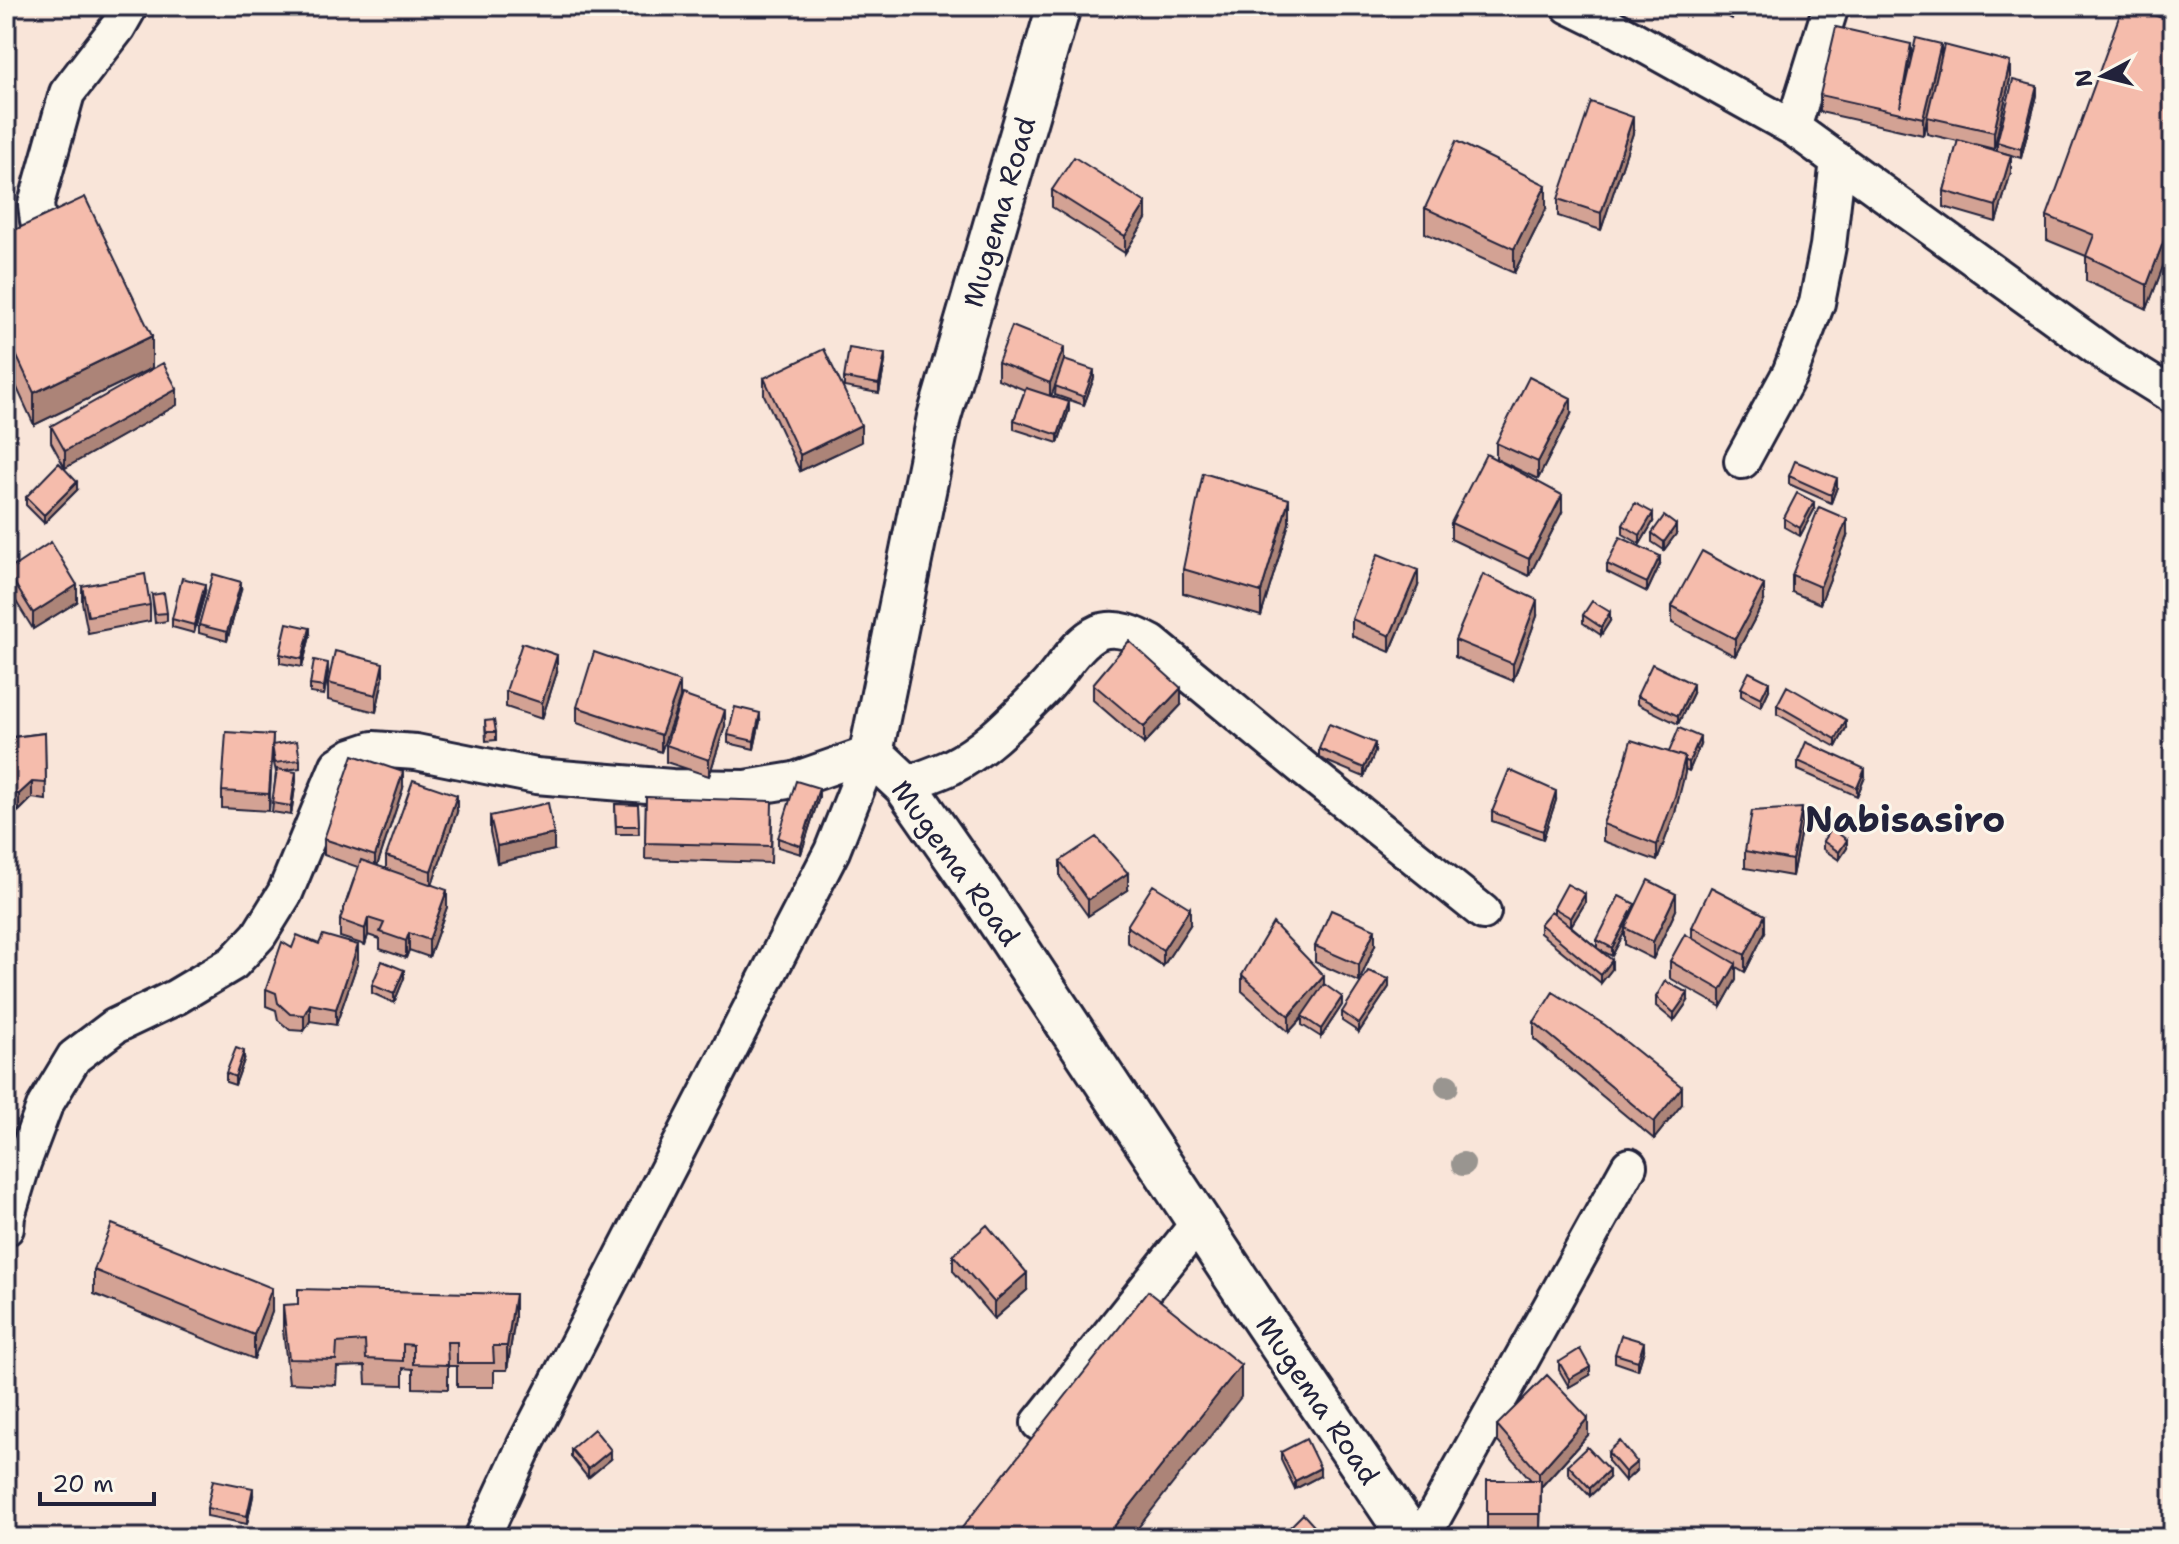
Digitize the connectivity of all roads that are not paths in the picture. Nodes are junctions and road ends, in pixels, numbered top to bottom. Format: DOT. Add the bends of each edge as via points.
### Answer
graph roads {
  1 [pos="130,6"];
  2 [pos="1059,6"];
  3 [pos="1569,6"];
  4 [pos="1831,6"];
  5 [pos="1793,128"];
  6 [pos="1838,160"];
  7 [pos="38,221"];
  8 [pos="2173,396"];
  9 [pos="1742,461"];
  10 [pos="871,753"];
  11 [pos="905,785"];
  12 [pos="1483,912"];
  13 [pos="1629,1166"];
  14 [pos="1199,1222"];
  15 [pos="6,1228"];
  16 [pos="1039,1423"];
  17 [pos="482,1538"];
  18 [pos="1411,1538"];
  19 [pos="1422,1538"];
  1 -- 7 [label="street" via="67,93 36,204"];
  2 -- 10 [label="street, Mugema Road" via="939,417"];
  3 -- 5 [label="street"];
  4 -- 5 [label="street"];
  5 -- 6 [label="street"];
  6 -- 8 [label="street" via="2110,357"];
  6 -- 9 [label="street" via="1817,303 1790,373"];
  10 -- 11 [label="street, Mugema Road"];
  10 -- 15 [label="street" via="794,780 746,788 536,776 416,752 373,749 352,756 338,765 285,893 259,935 233,963 115,1026 74,1057 45,1105"];
  10 -- 17 [label="street" via="832,851"];
  11 -- 12 [label="street" via="952,766 988,743 1085,641 1101,631 1132,633 1152,643"];
  11 -- 14 [label="street, Mugema Road"];
  13 -- 19 [label="street"];
  14 -- 16 [label="street"];
  14 -- 18 [label="street, Mugema Road"];
}
